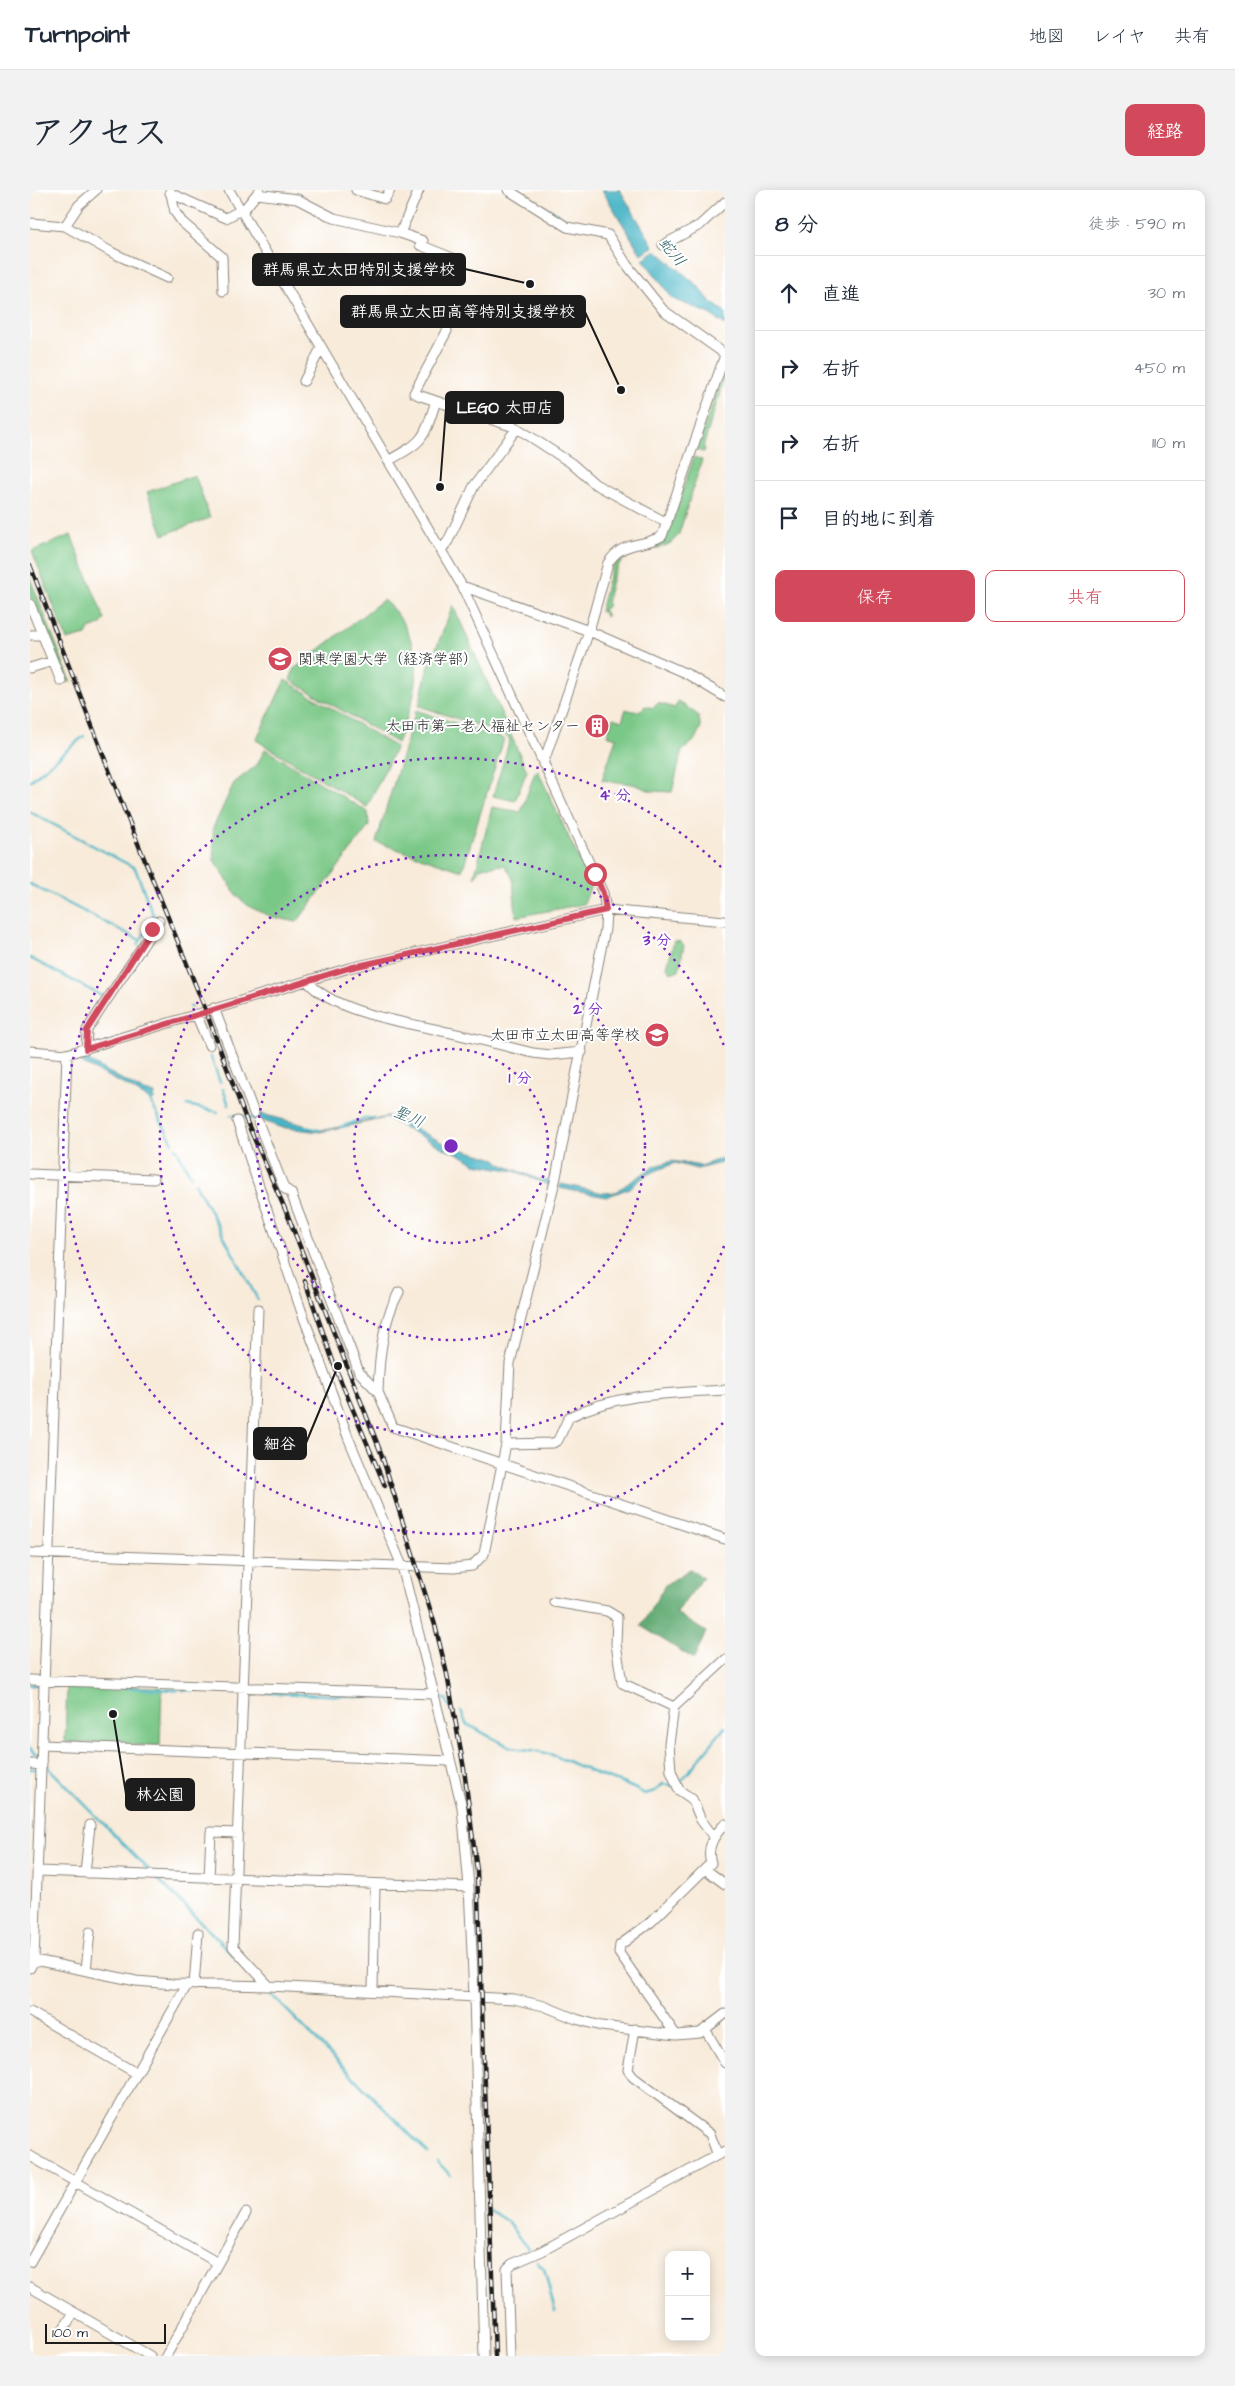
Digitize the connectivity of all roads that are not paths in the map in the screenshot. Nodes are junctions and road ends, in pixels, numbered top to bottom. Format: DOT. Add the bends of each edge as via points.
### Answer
graph roads {
  1 [pos="96,190"];
  2 [pos="229,190"];
  3 [pos="356,190"];
  4 [pos="390,190"];
  5 [pos="419,190"];
  6 [pos="508,190"];
  7 [pos="170,192"];
  8 [pos="259,192"];
  9 [pos="725,202"];
  10 [pos="241,211"];
  11 [pos="30,223"];
  12 [pos="66,226"];
  13 [pos="400,232"];
  14 [pos="663,245"];
  15 [pos="460,260"];
  16 [pos="167,278"];
  17 [pos="223,290"];
  18 [pos="447,331"];
  19 [pos="321,348"];
  20 [pos="725,355"];
  21 [pos="304,381"];
  22 [pos="436,401"];
  23 [pos="517,428"];
  24 [pos="388,461"];
  25 [pos="667,523"];
  26 [pos="441,550"];
  27 [pos="462,586"];
  28 [pos="30,604"];
  29 [pos="589,631"];
  30 [pos="30,635"];
  31 [pos="42,635"];
  32 [pos="53,662"];
  33 [pos="30,668"];
  34 [pos="61,681"];
  35 [pos="725,697"];
  36 [pos="543,764"];
  37 [pos="606,910"];
  38 [pos="160,921"];
  39 [pos="725,921"];
  40 [pos="307,981"];
  41 [pos="214,1008"];
  42 [pos="196,1014"];
  43 [pos="209,1045"];
  44 [pos="86,1049"];
  45 [pos="30,1051"];
  46 [pos="582,1052"];
  47 [pos="67,1054"];
  48 [pos="237,1121"];
  49 [pos="30,1174"];
  50 [pos="64,1175"];
  51 [pos="154,1180"];
  52 [pos="399,1292"];
  53 [pos="258,1309"];
  54 [pos="725,1390"];
  55 [pos="378,1392"];
  56 [pos="506,1444"];
  57 [pos="502,1465"];
  58 [pos="725,1539"];
  59 [pos="30,1553"];
  60 [pos="49,1554"];
  61 [pos="248,1562"];
  62 [pos="402,1566"];
  63 [pos="554,1602"];
  64 [pos="725,1660"];
  65 [pos="30,1680"];
  66 [pos="44,1681"];
  67 [pos="243,1687"];
  68 [pos="433,1694"];
  69 [pos="674,1707"];
  70 [pos="42,1745"];
  71 [pos="241,1753"];
  72 [pos="450,1761"];
  73 [pos="30,1764"];
  74 [pos="42,1765"];
  75 [pos="725,1824"];
  76 [pos="90,1825"];
  77 [pos="238,1833"];
  78 [pos="713,1836"];
  79 [pos="705,1869"];
  80 [pos="38,1871"];
  81 [pos="85,1873"];
  82 [pos="209,1878"];
  83 [pos="236,1879"];
  84 [pos="375,1884"];
  85 [pos="725,1884"];
  86 [pos="469,1887"];
  87 [pos="90,1932"];
  88 [pos="198,1933"];
  89 [pos="32,1962"];
  90 [pos="86,1970"];
  91 [pos="190,1985"];
  92 [pos="269,1986"];
  93 [pos="373,1991"];
  94 [pos="474,1996"];
  95 [pos="30,2012"];
  96 [pos="725,2014"];
  97 [pos="635,2030"];
  98 [pos="705,2030"];
  99 [pos="676,2035"];
  100 [pos="725,2063"];
  101 [pos="136,2073"];
  102 [pos="721,2152"];
  103 [pos="30,2156"];
  104 [pos="75,2182"];
  105 [pos="246,2214"];
  106 [pos="30,2262"];
  107 [pos="218,2264"];
  108 [pos="30,2288"];
  109 [pos="74,2313"];
  110 [pos="61,2332"];
  111 [pos="150,2356"];
  112 [pos="166,2356"];
  113 [pos="484,2356"];
  114 [pos="510,2356"];
  1 -- 12 [label="street" via="78,205"];
  2 -- 10 [label="street"];
  3 -- 4 [label="street" via="385,199"];
  5 -- 13 [label="street"];
  6 -- 20 [label="street" via="567,227 608,235 663,310"];
  7 -- 10 [label="street" via="226,218"];
  7 -- 17 [label="street" via="175,212 182,222 222,257"];
  8 -- 10 [label="street"];
  8 -- 13 [label="street" via="298,199 334,218"];
  9 -- 14 [label="street" via="700,225"];
  10 -- 19 [label="street"];
  11 -- 12 [label="street"];
  12 -- 16 [label="street"];
  13 -- 15 [label="street" via="423,241 420,245"];
  18 -- 22 [label="street" via="416,394"];
  19 -- 21 [label="street"];
  19 -- 24 [label="street"];
  20 -- 25 [label="street"];
  22 -- 23 [label="street"];
  22 -- 24 [label="street" via="419,444"];
  23 -- 25 [label="street" via="595,484"];
  23 -- 26 [label="street" via="474,486"];
  24 -- 26 [label="street"];
  25 -- 29 [label="street" via="660,538 627,546 615,553 608,563"];
  26 -- 27 [label="street"];
  27 -- 29 [label="street"];
  27 -- 36 [label="street"];
  28 -- 31 [label="street"];
  29 -- 35 [label="street" via="687,674"];
  29 -- 36 [label="street"];
  30 -- 31 [label="street"];
  31 -- 32 [label="street"];
  32 -- 33 [label="street"];
  32 -- 34 [label="street"];
  36 -- 37 [label="street" via="595,874"];
  37 -- 39 [label="street"];
  37 -- 40 [label="street" via="394,956"];
  37 -- 46 [label="street"];
  38 -- 44 [label="street" via="87,1030"];
  40 -- 41 [label="street"];
  40 -- 46 [label="street" via="318,991 355,1010 382,1018 533,1054"];
  41 -- 42 [label="street"];
  41 -- 55 [label="street" via="284,1188 292,1192 359,1372"];
  42 -- 43 [label="street"];
  42 -- 44 [label="street"];
  44 -- 47 [label="street"];
  45 -- 47 [label="street"];
  46 -- 56 [label="street" via="556,1177 510,1363"];
  47 -- 50 [label="street"];
  48 -- 62 [label="street" via="348,1437"];
  49 -- 50 [label="street"];
  50 -- 51 [label="street"];
  50 -- 60 [label="street"];
  52 -- 55 [label="street" via="392,1304 379,1358"];
  53 -- 61 [label="street"];
  54 -- 56 [label="street" via="604,1402 570,1417 558,1440 553,1443"];
  55 -- 57 [label="street" via="393,1427"];
  56 -- 57 [label="street"];
  57 -- 58 [label="street"];
  57 -- 62 [label="street" via="484,1554 472,1566"];
  59 -- 60 [label="street"];
  60 -- 61 [label="street"];
  60 -- 66 [label="street"];
  61 -- 62 [label="street"];
  61 -- 67 [label="street"];
  62 -- 68 [label="street"];
  63 -- 69 [label="street" via="607,1611 616,1617 622,1683"];
  64 -- 69 [label="street"];
  65 -- 66 [label="street"];
  66 -- 67 [label="street"];
  66 -- 70 [label="street"];
  67 -- 68 [label="street"];
  67 -- 71 [label="street"];
  68 -- 72 [label="street"];
  69 -- 78 [label="street" via="669,1744 671,1772 679,1790 692,1799 701,1820"];
  70 -- 71 [label="street"];
  70 -- 74 [label="street"];
  71 -- 72 [label="street"];
  71 -- 77 [label="street"];
  72 -- 86 [label="street" via="462,1807"];
  73 -- 74 [label="street"];
  74 -- 80 [label="street"];
  75 -- 78 [label="street"];
  76 -- 81 [label="street"];
  77 -- 82 [label="street" via="210,1832"];
  77 -- 83 [label="street"];
  78 -- 79 [label="street" via="708,1855 711,1863"];
  79 -- 85 [label="street"];
  79 -- 99 [label="street" via="651,1922 620,1945 619,1953"];
  80 -- 81 [label="street"];
  80 -- 89 [label="street"];
  81 -- 82 [label="street"];
  82 -- 83 [label="street"];
  83 -- 84 [label="street"];
  83 -- 92 [label="street" via="233,1947"];
  84 -- 86 [label="street"];
  84 -- 93 [label="street"];
  86 -- 94 [label="street"];
  87 -- 90 [label="street"];
  88 -- 91 [label="street"];
  89 -- 90 [label="street"];
  90 -- 91 [label="street" via="136,1981"];
  91 -- 92 [label="street"];
  91 -- 101 [label="street"];
  92 -- 93 [label="street"];
  93 -- 94 [label="street"];
  94 -- 97 [label="street" via="514,1999 601,2026"];
  94 -- 113 [label="street"];
  95 -- 101 [label="street"];
  96 -- 98 [label="street"];
  97 -- 99 [label="street"];
  97 -- 102 [label="street" via="628,2070 710,2134"];
  98 -- 99 [label="street"];
  98 -- 100 [label="street"];
  101 -- 104 [label="street"];
  102 -- 114 [label="street" via="542,2251 512,2264 507,2269"];
  103 -- 104 [label="street"];
  104 -- 106 [label="street"];
  104 -- 107 [label="street"];
  105 -- 107 [label="street"];
  107 -- 112 [label="street"];
  108 -- 109 [label="street"];
  109 -- 110 [label="street"];
  109 -- 111 [label="street"];
}
